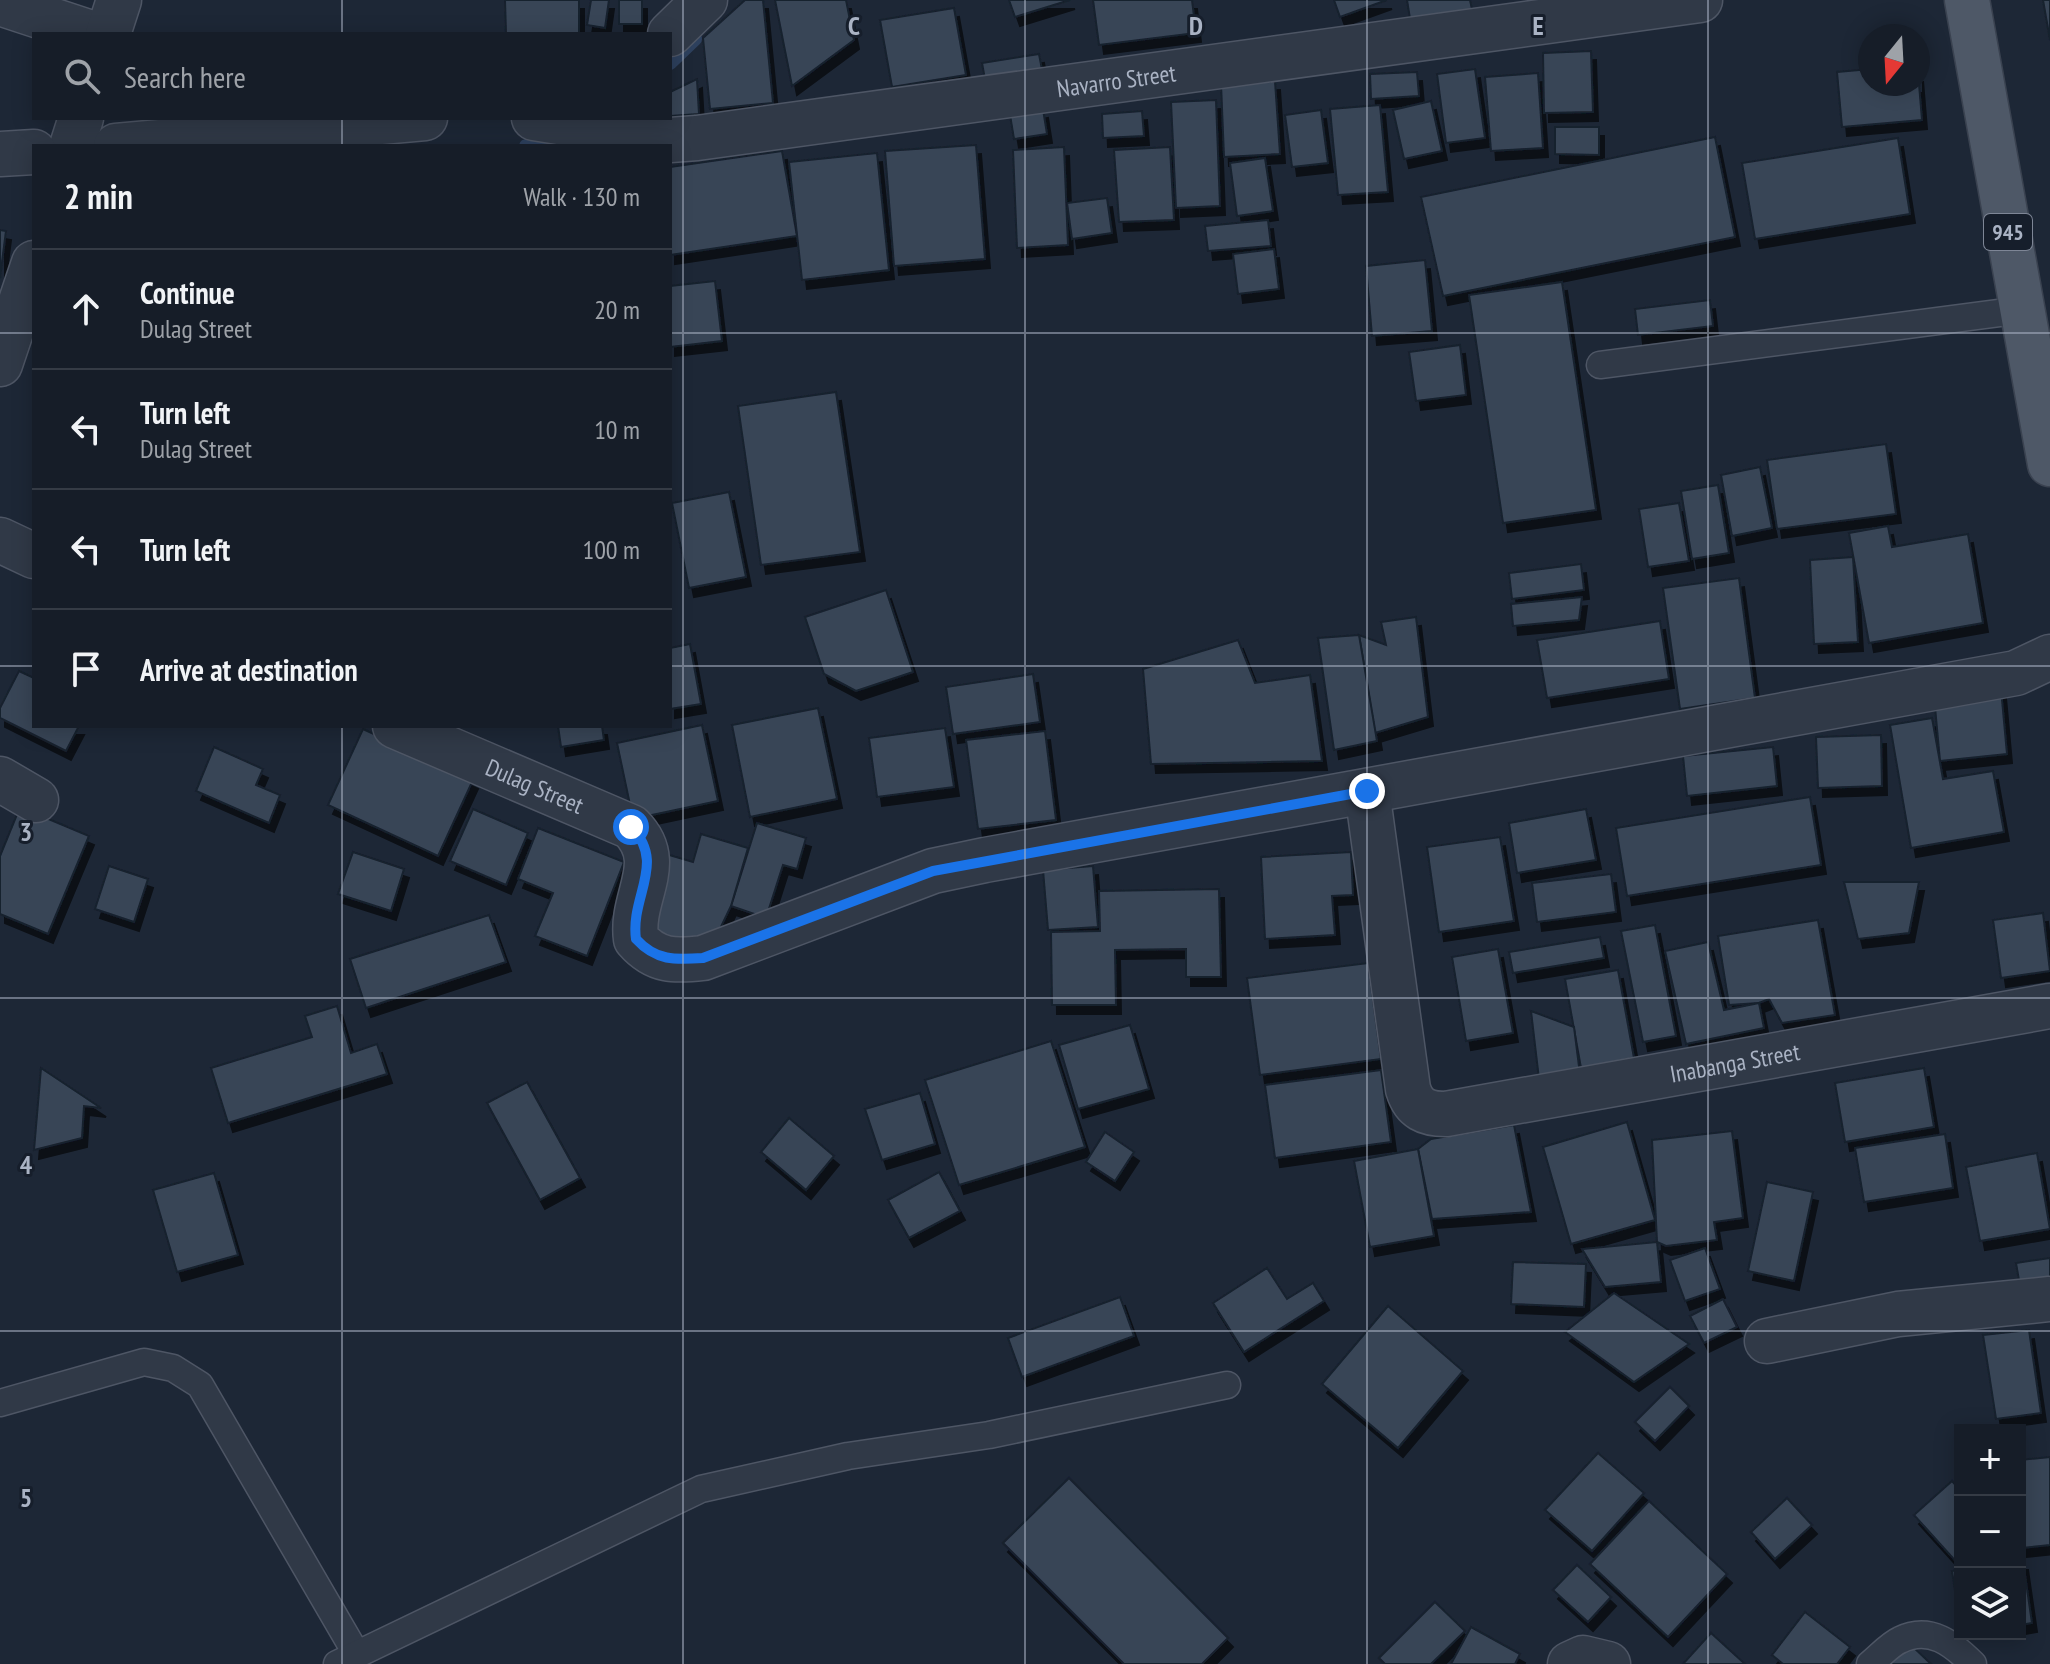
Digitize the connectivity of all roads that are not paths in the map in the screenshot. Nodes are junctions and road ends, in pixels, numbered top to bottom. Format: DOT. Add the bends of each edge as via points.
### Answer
graph roads {
  1 [pos="119,0"];
  2 [pos="705,0"];
  3 [pos="1700,0"];
  4 [pos="1967,0"];
  5 [pos="0,3"];
  6 [pos="88,32"];
  7 [pos="109,32"];
  8 [pos="672,32"];
  9 [pos="80,120"];
  10 [pos="403,120"];
  11 [pos="562,120"];
  12 [pos="73,144"];
  13 [pos="138,144"];
  14 [pos="32,152"];
  15 [pos="0,154"];
  16 [pos="32,269"];
  17 [pos="2022,310"];
  18 [pos="0,364"];
  19 [pos="1600,365"];
  20 [pos="2050,464"];
  21 [pos="0,540"];
  22 [pos="32,555"];
  23 [pos="2039,669"];
  24 [pos="400,728"];
  25 [pos="1367,791"];
  26 [pos="2050,1006"];
  27 [pos="2050,1299"];
  28 [pos="1767,1341"];
  29 [pos="1227,1385"];
  30 [pos="0,1403"];
  31 [pos="347,1659"];
  32 [pos="1570,1664"];
  33 [pos="1608,1664"];
  34 [pos="1870,1664"];
  35 [pos="1973,1664"];
  1 -- 7 [label="street"];
  2 -- 8 [label="street"];
  3 -- 11 [label="street, Navarro Street" via="697,138 670,140"];
  4 -- 17 [label="main road, 945"];
  5 -- 6 [label="street"];
  9 -- 12 [label="street"];
  10 -- 13 [label="street"];
  14 -- 15 [label="street"];
  16 -- 18 [label="street"];
  17 -- 19 [label="lane"];
  17 -- 20 [label="main road, 945"];
  21 -- 22 [label="street"];
  23 -- 25 [label="street"];
  24 -- 25 [label="street, Dulag Street" via="631,827 643,838 649,855 634,922 636,939 653,954 674,961 703,958 933,871"];
  25 -- 26 [label="street, Inabanga Street" via="1408,1089 1412,1102 1433,1114"];
  27 -- 28 [label="street" via="1898,1314"];
  29 -- 31 [label="lane" via="701,1489"];
  30 -- 31 [label="lane" via="144,1362 173,1368 200,1385"];
  32 -- 33 [label="street" via="1583,1658"];
  34 -- 35 [label="lane" via="1900,1640 1934,1635"];
}
